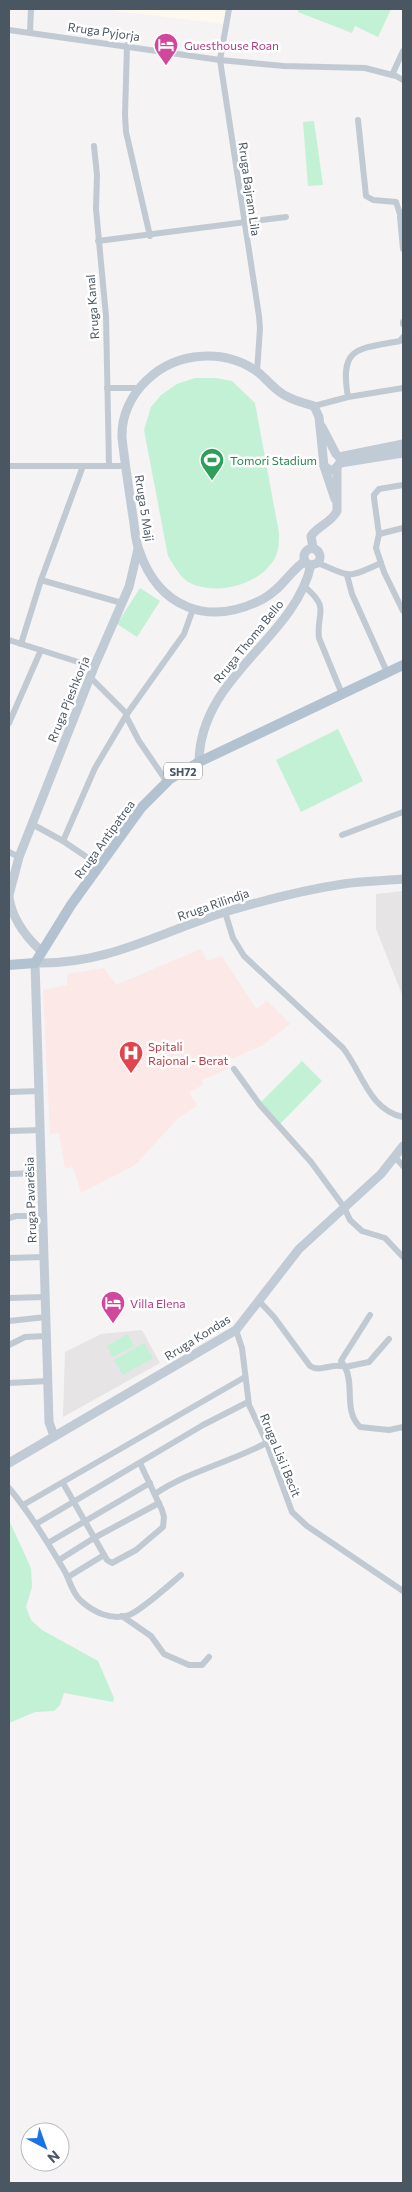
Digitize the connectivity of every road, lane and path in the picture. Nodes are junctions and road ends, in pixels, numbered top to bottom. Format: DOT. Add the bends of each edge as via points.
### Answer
graph roads {
  1 [pos="32,9"];
  2 [pos="229,9"];
  3 [pos="9,30"];
  4 [pos="30,32"];
  5 [pos="127,45"];
  6 [pos="403,51"];
  7 [pos="220,60"];
  8 [pos="392,74"];
  9 [pos="403,80"];
  10 [pos="358,120"];
  11 [pos="94,146"];
  12 [pos="402,212"];
  13 [pos="286,217"];
  14 [pos="243,222"];
  15 [pos="150,236"];
  16 [pos="98,241"];
  17 [pos="403,249"];
  18 [pos="403,338"];
  19 [pos="257,372"];
  20 [pos="107,388"];
  21 [pos="140,388"];
  22 [pos="403,388"];
  23 [pos="348,398"];
  24 [pos="314,406"];
  25 [pos="319,422"];
  26 [pos="403,444"];
  27 [pos="403,453"];
  28 [pos="338,461"];
  29 [pos="324,462"];
  30 [pos="9,466"];
  31 [pos="83,466"];
  32 [pos="109,466"];
  33 [pos="126,466"];
  34 [pos="403,485"];
  35 [pos="337,507"];
  36 [pos="403,528"];
  37 [pos="379,534"];
  38 [pos="313,548"];
  39 [pos="138,549"];
  40 [pos="311,563"];
  41 [pos="381,563"];
  42 [pos="347,576"];
  43 [pos="41,580"];
  44 [pos="304,587"];
  45 [pos="122,603"];
  46 [pos="193,609"];
  47 [pos="403,611"];
  48 [pos="9,640"];
  49 [pos="21,644"];
  50 [pos="41,650"];
  51 [pos="403,664"];
  52 [pos="94,667"];
  53 [pos="387,672"];
  54 [pos="90,677"];
  55 [pos="342,694"];
  56 [pos="126,715"];
  57 [pos="9,723"];
  58 [pos="199,762"];
  59 [pos="167,782"];
  60 [pos="403,812"];
  61 [pos="32,824"];
  62 [pos="342,835"];
  63 [pos="63,841"];
  64 [pos="9,852"];
  65 [pos="18,857"];
  66 [pos="100,866"];
  67 [pos="403,879"];
  68 [pos="9,896"];
  69 [pos="225,912"];
  70 [pos="41,951"];
  71 [pos="34,963"];
  72 [pos="9,965"];
  73 [pos="234,1069"];
  74 [pos="40,1091"];
  75 [pos="9,1092"];
  76 [pos="403,1117"];
  77 [pos="40,1130"];
  78 [pos="9,1131"];
  79 [pos="403,1146"];
  80 [pos="395,1157"];
  81 [pos="403,1166"];
  82 [pos="42,1173"];
  83 [pos="9,1174"];
  84 [pos="344,1207"];
  85 [pos="43,1216"];
  86 [pos="9,1218"];
  87 [pos="44,1257"];
  88 [pos="403,1257"];
  89 [pos="9,1258"];
  90 [pos="45,1297"];
  91 [pos="9,1298"];
  92 [pos="259,1301"];
  93 [pos="370,1315"];
  94 [pos="46,1317"];
  95 [pos="9,1320"];
  96 [pos="236,1330"];
  97 [pos="46,1336"];
  98 [pos="389,1339"];
  99 [pos="9,1345"];
  100 [pos="345,1368"];
  101 [pos="246,1377"];
  102 [pos="48,1381"];
  103 [pos="9,1382"];
  104 [pos="248,1402"];
  105 [pos="403,1427"];
  106 [pos="394,1430"];
  107 [pos="403,1432"];
  108 [pos="54,1436"];
  109 [pos="266,1443"];
  110 [pos="9,1463"];
  111 [pos="140,1463"];
  112 [pos="63,1483"];
  113 [pos="150,1484"];
  114 [pos="9,1488"];
  115 [pos="156,1494"];
  116 [pos="75,1502"];
  117 [pos="159,1502"];
  118 [pos="23,1505"];
  119 [pos="85,1521"];
  120 [pos="36,1524"];
  121 [pos="94,1538"];
  122 [pos="48,1543"];
  123 [pos="104,1556"];
  124 [pos="59,1560"];
  125 [pos="181,1575"];
  126 [pos="68,1577"];
  127 [pos="403,1591"];
  128 [pos="122,1616"];
  129 [pos="209,1657"];
  1 -- 4 [label="street"];
  2 -- 7 [label="street, Rruga Bajram Lila"];
  3 -- 4 [label="street, Rruga Pyjorja"];
  4 -- 5 [label="street, Rruga Pyjorja"];
  5 -- 7 [label="street, Rruga Pyjorja"];
  5 -- 15 [label="street" via="126,132"];
  6 -- 8 [label="street"];
  7 -- 8 [label="street, Rruga Pyjorja" via="284,66 360,67"];
  7 -- 14 [label="street, Rruga Bajram Lila"];
  8 -- 9 [label="street, Rruga Pyjorja"];
  10 -- 12 [label="street" via="366,196 373,200 396,202"];
  11 -- 16 [label="street, Rruga Kanal"];
  12 -- 17 [label="street"];
  13 -- 14 [label="street"];
  14 -- 15 [label="street"];
  14 -- 19 [label="street, Rruga Bajram Lila" via="259,322"];
  15 -- 16 [label="street"];
  16 -- 20 [label="street, Rruga Kanal" via="106,316"];
  18 -- 23 [label="street" via="361,348 352,355 345,372"];
  19 -- 21 [label="street, Rruga 5 Maji" via="223,357 193,357 169,365"];
  19 -- 24 [label="street, Rruga 5 Maji" via="284,395"];
  20 -- 21 [label="street"];
  20 -- 32 [label="street, Rruga Kanal"];
  21 -- 33 [label="street, Rruga 5 Maji" via="128,406 122,428"];
  22 -- 23 [label="street"];
  23 -- 24 [label="street"];
  24 -- 25 [label="street"];
  25 -- 28 [label="street"];
  25 -- 29 [label="street"];
  26 -- 28 [label="street"];
  27 -- 28 [label="street"];
  28 -- 29 [label="street" via="330,470"];
  28 -- 29 [label="street" via="329,453"];
  28 -- 35 [label="street"];
  29 -- 35 [label="street"];
  30 -- 31 [label="street, Rruga 5 Maji"];
  31 -- 32 [label="street, Rruga 5 Maji"];
  31 -- 43 [label="street"];
  32 -- 33 [label="street, Rruga 5 Maji"];
  33 -- 39 [label="street, Rruga 5 Maji"];
  34 -- 37 [label="street" via="381,489 374,495"];
  35 -- 38 [label="street, Rruga Thoma Bello" via="335,516 311,536"];
  36 -- 37 [label="street"];
  37 -- 41 [label="street" via="376,548"];
  38 -- 40 [label="street" via="321,556"];
  38 -- 40 [label="street, Rruga Thoma Bello" via="306,551 303,558"];
  39 -- 45 [label="street, Rruga Pjeshkorja"];
  39 -- 46 [label="street, Rruga 5 Maji" via="158,585 175,600"];
  40 -- 42 [label="street"];
  40 -- 44 [label="street, Rruga Thoma Bello"];
  40 -- 46 [label="street, Rruga 5 Maji" via="276,592 241,609 218,613"];
  41 -- 42 [label="street"];
  41 -- 47 [label="street"];
  42 -- 53 [label="street"];
  43 -- 45 [label="street"];
  43 -- 49 [label="street"];
  44 -- 55 [label="street" via="320,604 319,638"];
  44 -- 58 [label="street, Rruga Thoma Bello" via="285,617 225,688 203,735"];
  45 -- 52 [label="street, Rruga Pjeshkorja"];
  46 -- 56 [label="street" via="184,634"];
  48 -- 49 [label="street"];
  49 -- 50 [label="street"];
  50 -- 52 [label="street"];
  50 -- 57 [label="street"];
  51 -- 53 [label="main road, Rruga Antipatrea / SH72"];
  52 -- 54 [label="street, Rruga Pjeshkorja"];
  53 -- 55 [label="main road, Rruga Antipatrea / SH72"];
  54 -- 56 [label="street"];
  54 -- 61 [label="street, Rruga Pjeshkorja"];
  55 -- 58 [label="main road, Rruga Antipatrea / SH72"];
  56 -- 59 [label="street"];
  56 -- 63 [label="street" via="95,768"];
  58 -- 59 [label="main road, Rruga Antipatrea / SH72"];
  59 -- 66 [label="main road, Rruga Antipatrea / SH72" via="141,808"];
  60 -- 62 [label="street"];
  61 -- 63 [label="street"];
  61 -- 65 [label="street, Rruga Pjeshkorja"];
  63 -- 66 [label="street"];
  64 -- 65 [label="street"];
  65 -- 68 [label="street, Rruga Pjeshkorja"];
  66 -- 70 [label="main road, Rruga Antipatrea / SH72"];
  67 -- 69 [label="street, Rruga Rilindja" via="344,884"];
  68 -- 70 [label="street" via="15,919"];
  69 -- 71 [label="street, Rruga Rilindja" via="109,955 71,962"];
  69 -- 76 [label="street" via="233,938 249,961 339,1043 356,1065 376,1102"];
  70 -- 71 [label="main road, Rruga Antipatrea / SH72"];
  71 -- 72 [label="main road"];
  71 -- 74 [label="street, Rruga Pavarësia"];
  73 -- 84 [label="street"];
  74 -- 75 [label="street"];
  74 -- 77 [label="street, Rruga Pavarësia"];
  77 -- 78 [label="street"];
  77 -- 82 [label="street, Rruga Pavarësia"];
  79 -- 80 [label="street, Rruga Kondas"];
  80 -- 81 [label="street"];
  80 -- 84 [label="street, Rruga Kondas"];
  82 -- 83 [label="street"];
  82 -- 85 [label="street, Rruga Pavarësia"];
  84 -- 88 [label="street" via="356,1227 386,1238"];
  84 -- 92 [label="street, Rruga Kondas" via="299,1249"];
  85 -- 86 [label="street"];
  85 -- 87 [label="street, Rruga Pavarësia"];
  87 -- 89 [label="street"];
  87 -- 90 [label="street, Rruga Pavarësia"];
  90 -- 91 [label="street"];
  90 -- 94 [label="street, Rruga Pavarësia"];
  92 -- 96 [label="street, Rruga Kondas"];
  92 -- 100 [label="street" via="310,1366 319,1369 338,1365"];
  93 -- 100 [label="street" via="341,1361"];
  94 -- 95 [label="street"];
  94 -- 97 [label="street, Rruga Pavarësia"];
  96 -- 101 [label="street, Rruga Lisi i Becit"];
  96 -- 108 [label="street, Rruga Kondas"];
  97 -- 99 [label="street" via="25,1337"];
  97 -- 102 [label="street, Rruga Pavarësia"];
  98 -- 100 [label="street" via="369,1362"];
  100 -- 106 [label="street" via="350,1407 358,1424 364,1428"];
  101 -- 104 [label="street, Rruga Lisi i Becit"];
  101 -- 112 [label="street"];
  102 -- 103 [label="street"];
  102 -- 108 [label="street, Rruga Pavarësia" via="49,1426"];
  104 -- 109 [label="street, Rruga Lisi i Becit"];
  104 -- 111 [label="street"];
  105 -- 106 [label="street"];
  106 -- 107 [label="street"];
  108 -- 110 [label="street, Rruga Kondas"];
  109 -- 115 [label="street"];
  109 -- 127 [label="street, Rruga Lisi i Becit" via="296,1517"];
  111 -- 113 [label="street"];
  111 -- 116 [label="street"];
  112 -- 116 [label="street"];
  112 -- 118 [label="street"];
  113 -- 115 [label="street"];
  113 -- 119 [label="street"];
  114 -- 118 [label="street"];
  115 -- 117 [label="street"];
  116 -- 119 [label="street"];
  116 -- 120 [label="street"];
  117 -- 121 [label="street"];
  117 -- 123 [label="street" via="165,1521 160,1531 112,1563"];
  118 -- 120 [label="street"];
  119 -- 121 [label="street"];
  119 -- 122 [label="street"];
  120 -- 122 [label="street"];
  121 -- 123 [label="street"];
  121 -- 124 [label="street"];
  122 -- 124 [label="street"];
  123 -- 126 [label="street"];
  124 -- 126 [label="street"];
  125 -- 128 [label="street" via="133,1613"];
  126 -- 128 [label="street" via="79,1599 105,1615"];
  128 -- 129 [label="street" via="151,1636 164,1654 178,1661 196,1666 202,1665"];
}
